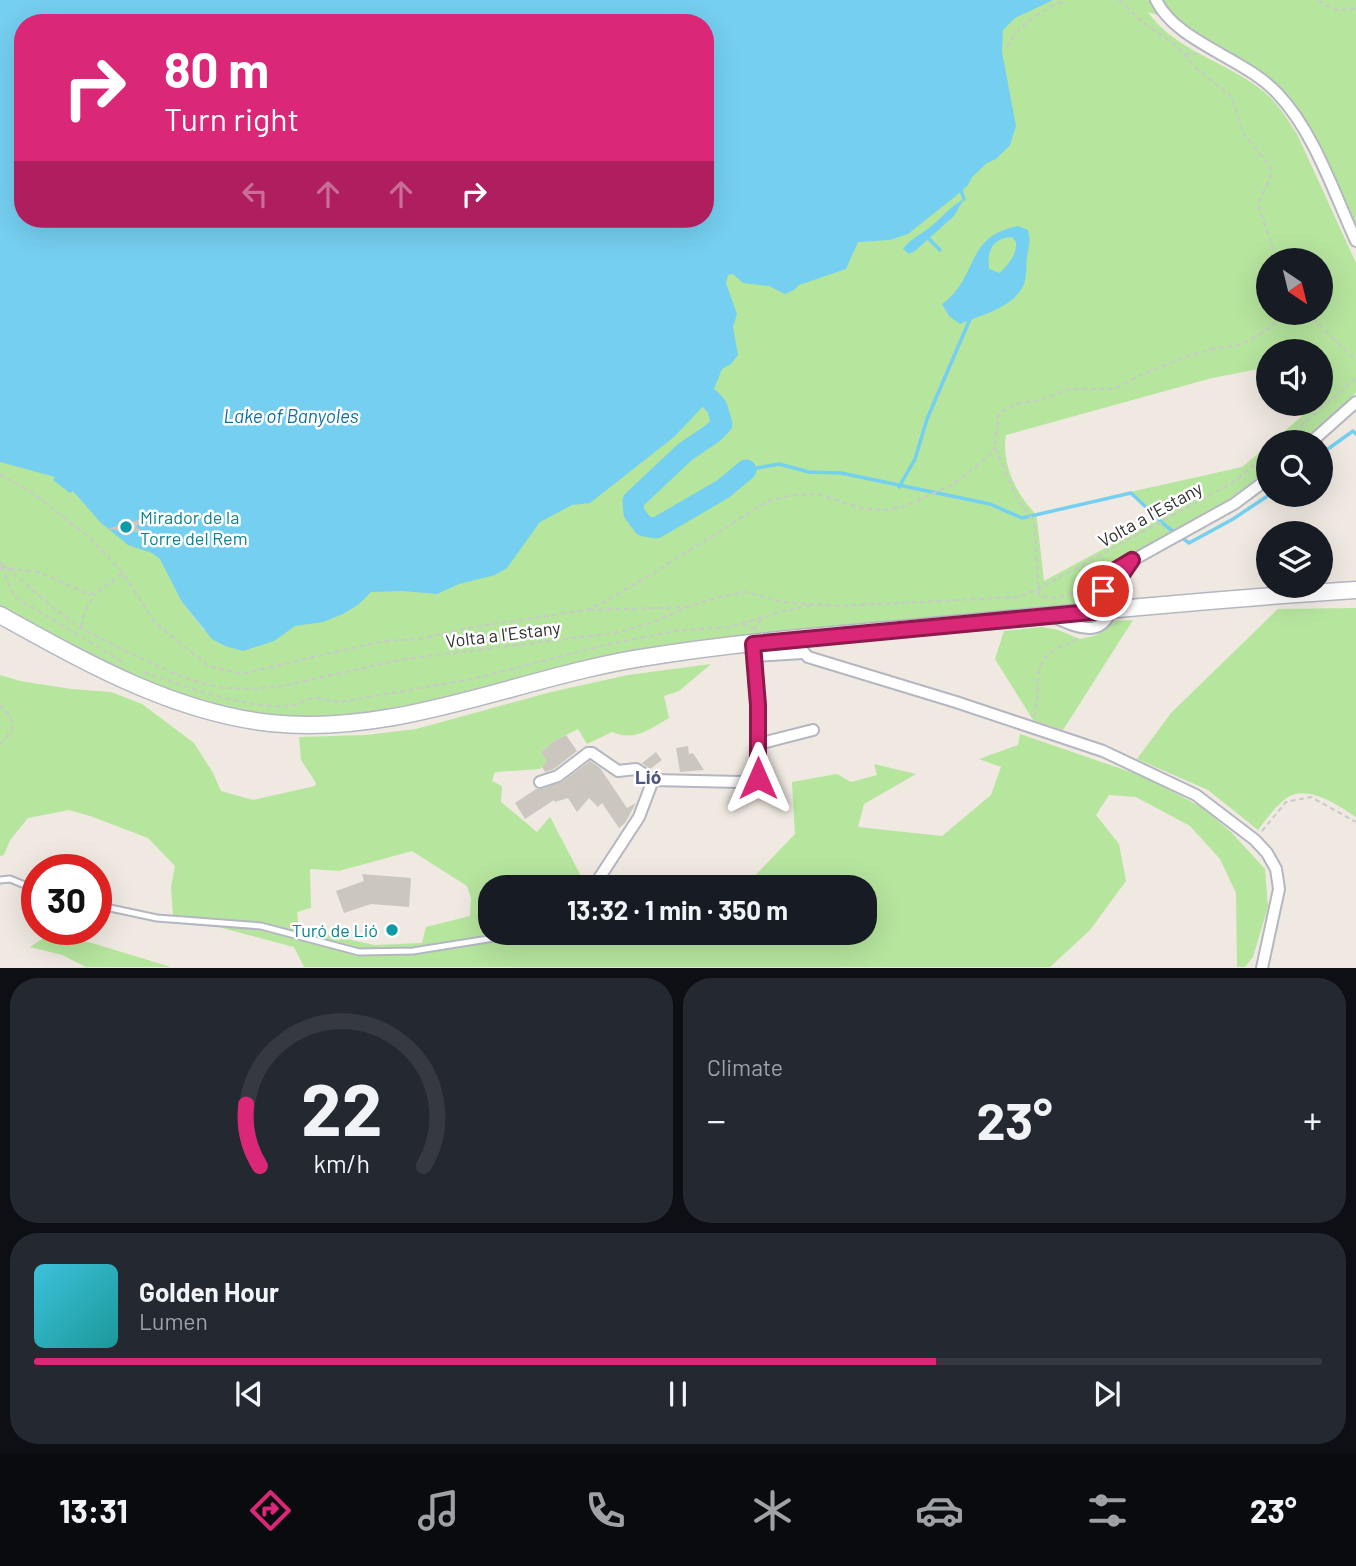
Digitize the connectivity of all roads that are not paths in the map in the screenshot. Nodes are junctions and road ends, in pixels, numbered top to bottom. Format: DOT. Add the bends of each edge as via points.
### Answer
graph roads {
  1 [pos="1156,0"];
  2 [pos="1356,241"];
  3 [pos="1356,402"];
  4 [pos="1325,430"];
  5 [pos="1256,488"];
  6 [pos="1132,560"];
  7 [pos="1118,586"];
  8 [pos="1356,590"];
  9 [pos="1103,591"];
  10 [pos="1139,607"];
  11 [pos="1112,610"];
  12 [pos="0,615"];
  13 [pos="1085,620"];
  14 [pos="815,638"];
  15 [pos="798,646"];
  16 [pos="754,650"];
  17 [pos="817,659"];
  18 [pos="813,730"];
  19 [pos="758,744"];
  20 [pos="653,780"];
  21 [pos="540,782"];
  22 [pos="601,875"];
  23 [pos="0,880"];
  24 [pos="21,883"];
  25 [pos="112,908"];
  26 [pos="478,940"];
  27 [pos="1262,968"];
  1 -- 2 [label="street" via="1171,21 1242,64 1278,93 1304,127"];
  3 -- 4 [label="street"];
  5 -- 6 [label="street"];
  6 -- 7 [label="street"];
  6 -- 9 [label="street" via="1117,569"];
  7 -- 10 [label="street"];
  7 -- 11 [label="street"];
  8 -- 10 [label="main road"];
  9 -- 11 [label="street"];
  9 -- 13 [label="street"];
  10 -- 11 [label="main road"];
  11 -- 13 [label="main road"];
  12 -- 16 [label="main road" via="153,693 236,718 273,723 385,719 641,658"];
  13 -- 14 [label="main road" via="1052,615"];
  14 -- 15 [label="main road"];
  14 -- 17 [label="street"];
  15 -- 16 [label="main road"];
  15 -- 17 [label="street"];
  16 -- 19 [label="street"];
  17 -- 27 [label="street" via="1103,751 1196,795 1255,840 1276,869 1279,889"];
  18 -- 19 [label="street"];
  19 -- 20 [label="street" via="758,778 740,782"];
  20 -- 21 [label="street" via="636,769 618,771 588,753 558,776"];
  20 -- 22 [label="street" via="639,817"];
  23 -- 24 [label="lane"];
  25 -- 26 [label="lane" via="157,918 261,926 359,953 413,951"];
}
